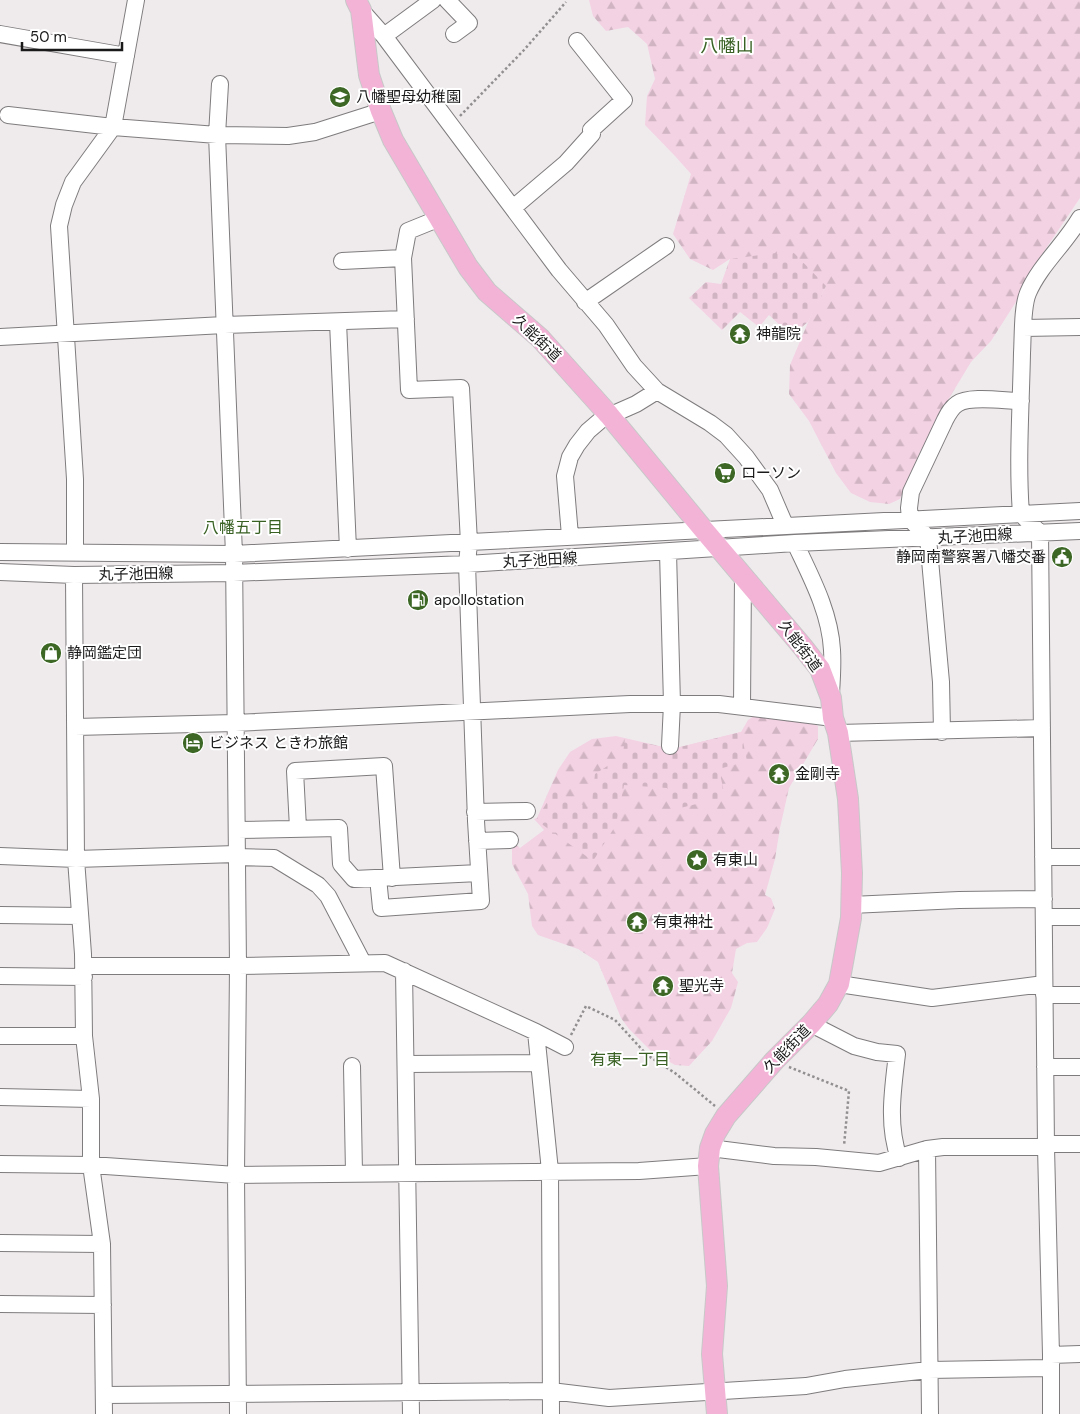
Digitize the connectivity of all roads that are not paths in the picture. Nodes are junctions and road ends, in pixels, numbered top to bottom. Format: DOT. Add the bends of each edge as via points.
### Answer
graph roads {
  1 [pos="136,0"];
  2 [pos="433,0"];
  3 [pos="447,0"];
  4 [pos="359,5"];
  5 [pos="0,34"];
  6 [pos="454,34"];
  7 [pos="384,36"];
  8 [pos="578,41"];
  9 [pos="126,56"];
  10 [pos="220,84"];
  11 [pos="381,111"];
  12 [pos="8,115"];
  13 [pos="113,127"];
  14 [pos="217,134"];
  15 [pos="513,208"];
  16 [pos="440,218"];
  17 [pos="1080,218"];
  18 [pos="666,246"];
  19 [pos="403,258"];
  20 [pos="342,261"];
  21 [pos="585,302"];
  22 [pos="406,319"];
  23 [pos="338,322"];
  24 [pos="224,325"];
  25 [pos="1080,327"];
  26 [pos="1023,328"];
  27 [pos="66,335"];
  28 [pos="0,338"];
  29 [pos="657,392"];
  30 [pos="1021,401"];
  31 [pos="609,414"];
  32 [pos="1080,511"];
  33 [pos="1021,514"];
  34 [pos="910,519"];
  35 [pos="785,525"];
  36 [pos="703,529"];
  37 [pos="1080,531"];
  38 [pos="1040,533"];
  39 [pos="570,536"];
  40 [pos="928,538"];
  41 [pos="469,542"];
  42 [pos="795,543"];
  43 [pos="348,549"];
  44 [pos="720,549"];
  45 [pos="0,552"];
  46 [pos="668,552"];
  47 [pos="75,553"];
  48 [pos="234,554"];
  49 [pos="467,564"];
  50 [pos="0,572"];
  51 [pos="234,574"];
  52 [pos="74,575"];
  53 [pos="743,576"];
  54 [pos="672,704"];
  55 [pos="742,707"];
  56 [pos="472,712"];
  57 [pos="834,716"];
  58 [pos="235,723"];
  59 [pos="75,728"];
  60 [pos="1042,728"];
  61 [pos="942,732"];
  62 [pos="670,746"];
  63 [pos="527,811"];
  64 [pos="475,812"];
  65 [pos="298,828"];
  66 [pos="236,830"];
  67 [pos="510,840"];
  68 [pos="477,841"];
  69 [pos="0,856"];
  70 [pos="236,856"];
  71 [pos="1043,857"];
  72 [pos="1080,857"];
  73 [pos="76,858"];
  74 [pos="479,874"];
  75 [pos="385,878"];
  76 [pos="1044,899"];
  77 [pos="851,905"];
  78 [pos="0,915"];
  79 [pos="80,916"];
  80 [pos="1044,917"];
  81 [pos="1080,917"];
  82 [pos="363,963"];
  83 [pos="238,966"];
  84 [pos="404,971"];
  85 [pos="84,972"];
  86 [pos="0,976"];
  87 [pos="839,984"];
  88 [pos="1044,989"];
  89 [pos="1080,995"];
  90 [pos="811,1024"];
  91 [pos="536,1032"];
  92 [pos="0,1036"];
  93 [pos="84,1036"];
  94 [pos="565,1047"];
  95 [pos="538,1063"];
  96 [pos="406,1064"];
  97 [pos="352,1066"];
  98 [pos="1080,1067"];
  99 [pos="1045,1068"];
  100 [pos="0,1097"];
  101 [pos="92,1098"];
  102 [pos="1080,1144"];
  103 [pos="1046,1146"];
  104 [pos="927,1149"];
  105 [pos="709,1157"];
  106 [pos="899,1158"];
  107 [pos="0,1164"];
  108 [pos="91,1165"];
  109 [pos="550,1171"];
  110 [pos="407,1172"];
  111 [pos="354,1173"];
  112 [pos="236,1175"];
  113 [pos="0,1242"];
  114 [pos="102,1244"];
  115 [pos="0,1304"];
  116 [pos="103,1305"];
  117 [pos="1080,1354"];
  118 [pos="1051,1361"];
  119 [pos="929,1370"];
  120 [pos="551,1391"];
  121 [pos="714,1391"];
  122 [pos="411,1392"];
  123 [pos="238,1393"];
  124 [pos="104,1395"];
  125 [pos="104,1414"];
  126 [pos="238,1414"];
  127 [pos="411,1414"];
  128 [pos="551,1414"];
  129 [pos="716,1414"];
  130 [pos="930,1414"];
  131 [pos="1051,1414"];
  1 -- 9 [label="street"];
  2 -- 7 [label="street"];
  3 -- 6 [label="street" via="469,23"];
  4 -- 7 [label="street"];
  4 -- 11 [label="main road, 久能街道" via="369,75"];
  5 -- 9 [label="street"];
  7 -- 15 [label="street"];
  8 -- 15 [label="street" via="624,100 591,130 592,134 566,164"];
  9 -- 13 [label="street"];
  10 -- 14 [label="street"];
  11 -- 14 [label="street" via="315,132 288,136"];
  11 -- 16 [label="main road, 久能街道" via="393,140"];
  12 -- 13 [label="street"];
  13 -- 14 [label="street"];
  13 -- 27 [label="street" via="73,182 64,205 60,226"];
  14 -- 24 [label="street"];
  15 -- 21 [label="street"];
  16 -- 19 [label="street" via="408,231"];
  16 -- 31 [label="main road, 久能街道" via="468,267 487,292 540,338"];
  17 -- 26 [label="street" via="1035,278 1027,295"];
  18 -- 21 [label="street"];
  19 -- 20 [label="street"];
  19 -- 22 [label="street"];
  21 -- 29 [label="street"];
  22 -- 23 [label="street"];
  22 -- 41 [label="street" via="409,390 461,388"];
  23 -- 24 [label="street"];
  23 -- 43 [label="street"];
  24 -- 27 [label="street"];
  24 -- 48 [label="street"];
  25 -- 26 [label="street"];
  26 -- 30 [label="street"];
  27 -- 28 [label="street"];
  27 -- 47 [label="street" via="75,480"];
  29 -- 31 [label="street"];
  29 -- 35 [label="street" via="726,435 770,490"];
  30 -- 33 [label="street"];
  30 -- 34 [label="street" via="966,400 956,404 911,492"];
  31 -- 36 [label="main road, 久能街道"];
  31 -- 39 [label="street" via="588,431 570,457 565,476"];
  32 -- 33 [label="street, 丸子池田線"];
  33 -- 34 [label="street, 丸子池田線"];
  33 -- 38 [label="street"];
  34 -- 35 [label="street, 丸子池田線"];
  34 -- 40 [label="street"];
  35 -- 36 [label="street, 丸子池田線"];
  36 -- 39 [label="street, 丸子池田線"];
  36 -- 44 [label="main road, 久能街道"];
  37 -- 38 [label="street, 丸子池田線"];
  38 -- 40 [label="street, 丸子池田線"];
  38 -- 60 [label="street"];
  39 -- 41 [label="street, 丸子池田線"];
  40 -- 42 [label="street, 丸子池田線"];
  40 -- 61 [label="street" via="941,682"];
  41 -- 43 [label="street, 丸子池田線"];
  41 -- 49 [label="street"];
  42 -- 44 [label="street, 丸子池田線"];
  42 -- 57 [label="street" via="826,616 832,649"];
  43 -- 48 [label="street, 丸子池田線"];
  44 -- 46 [label="street, 丸子池田線"];
  44 -- 53 [label="main road, 久能街道"];
  45 -- 47 [label="street, 丸子池田線"];
  46 -- 49 [label="street, 丸子池田線"];
  46 -- 54 [label="street"];
  47 -- 48 [label="street, 丸子池田線"];
  48 -- 51 [label="street"];
  49 -- 51 [label="street, 丸子池田線"];
  49 -- 56 [label="street"];
  50 -- 52 [label="street, 丸子池田線"];
  51 -- 52 [label="street, 丸子池田線"];
  51 -- 58 [label="street"];
  52 -- 59 [label="street"];
  53 -- 55 [label="street"];
  53 -- 57 [label="main road, 久能街道" via="820,669"];
  54 -- 55 [label="street"];
  54 -- 56 [label="street"];
  54 -- 62 [label="street"];
  55 -- 57 [label="street"];
  56 -- 58 [label="street"];
  56 -- 64 [label="street"];
  57 -- 61 [label="street"];
  57 -- 77 [label="main road, 久能街道" via="848,799"];
  58 -- 59 [label="street"];
  58 -- 66 [label="street"];
  59 -- 73 [label="street"];
  60 -- 61 [label="street"];
  60 -- 71 [label="street"];
  63 -- 64 [label="street"];
  64 -- 68 [label="street"];
  65 -- 66 [label="street"];
  65 -- 75 [label="street" via="339,828 341,864 354,879"];
  65 -- 75 [label="street" via="295,771 384,766"];
  66 -- 70 [label="street"];
  67 -- 68 [label="street"];
  68 -- 74 [label="street"];
  69 -- 73 [label="street"];
  70 -- 73 [label="street"];
  70 -- 82 [label="street" via="274,858 318,885 328,896"];
  70 -- 83 [label="street"];
  71 -- 72 [label="street"];
  71 -- 76 [label="street"];
  73 -- 79 [label="street"];
  74 -- 75 [label="street"];
  74 -- 75 [label="street" via="481,901 381,908"];
  76 -- 77 [label="street"];
  76 -- 80 [label="street"];
  77 -- 87 [label="main road, 久能街道"];
  78 -- 79 [label="street"];
  79 -- 85 [label="street"];
  80 -- 81 [label="street"];
  80 -- 88 [label="street"];
  82 -- 83 [label="street"];
  82 -- 84 [label="street" via="385,963"];
  83 -- 85 [label="street"];
  83 -- 112 [label="street"];
  84 -- 91 [label="street"];
  84 -- 96 [label="street"];
  85 -- 86 [label="street"];
  85 -- 93 [label="street"];
  87 -- 88 [label="street" via="932,998"];
  87 -- 90 [label="main road, 久能街道"];
  88 -- 89 [label="street"];
  88 -- 99 [label="street"];
  90 -- 105 [label="main road, 久能街道" via="726,1116 715,1134"];
  90 -- 106 [label="street" via="854,1046 897,1054 892,1100 894,1144"];
  91 -- 94 [label="street"];
  91 -- 95 [label="street"];
  92 -- 93 [label="street"];
  93 -- 101 [label="street"];
  95 -- 96 [label="street"];
  95 -- 109 [label="street"];
  96 -- 110 [label="street"];
  97 -- 111 [label="street"];
  98 -- 99 [label="street"];
  99 -- 103 [label="street"];
  100 -- 101 [label="street"];
  101 -- 108 [label="street"];
  102 -- 103 [label="street"];
  103 -- 104 [label="street"];
  103 -- 118 [label="street"];
  104 -- 106 [label="street"];
  104 -- 119 [label="street"];
  105 -- 106 [label="street" via="774,1156 879,1163"];
  105 -- 109 [label="street" via="639,1171"];
  105 -- 121 [label="main road, 久能街道" via="717,1286 712,1354"];
  107 -- 108 [label="street"];
  108 -- 112 [label="street"];
  108 -- 114 [label="street"];
  109 -- 110 [label="street"];
  109 -- 120 [label="street"];
  110 -- 111 [label="street"];
  110 -- 122 [label="street"];
  111 -- 112 [label="street"];
  112 -- 123 [label="street"];
  113 -- 114 [label="street"];
  114 -- 116 [label="street"];
  115 -- 116 [label="street"];
  116 -- 124 [label="street"];
  117 -- 118 [label="street"];
  118 -- 119 [label="street"];
  118 -- 131 [label="street"];
  119 -- 121 [label="street" via="806,1386"];
  119 -- 130 [label="street"];
  120 -- 121 [label="street" via="609,1398"];
  120 -- 122 [label="street"];
  120 -- 128 [label="street"];
  121 -- 129 [label="main road, 久能街道"];
  122 -- 123 [label="street"];
  122 -- 127 [label="street"];
  123 -- 124 [label="street"];
  123 -- 126 [label="street"];
  124 -- 125 [label="street"];
}
